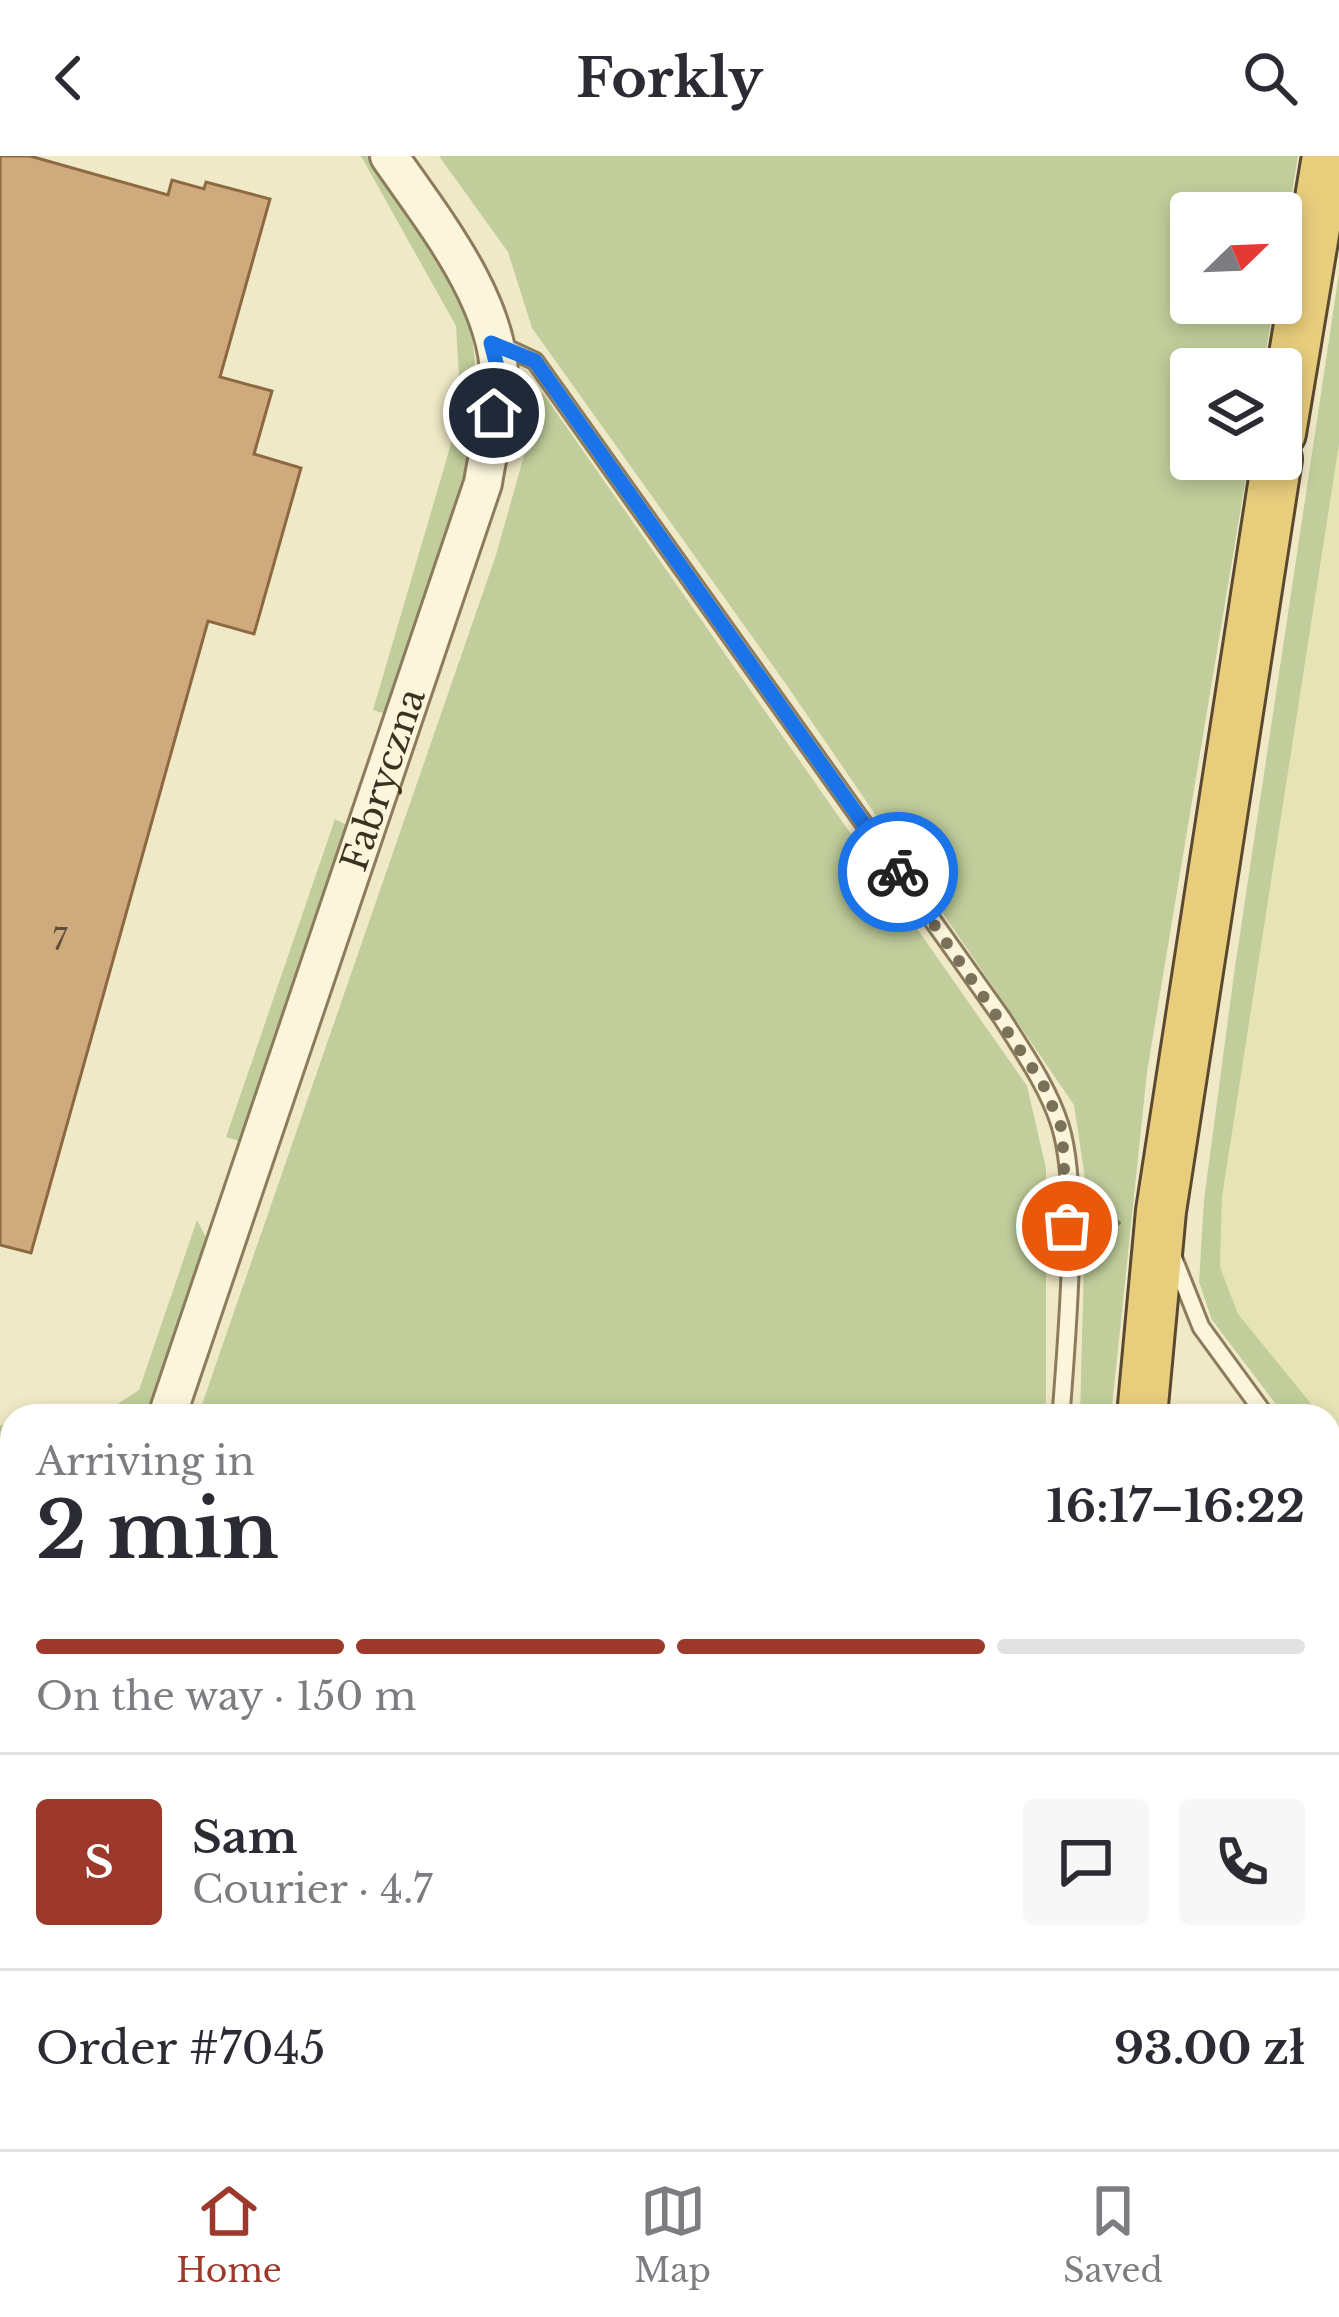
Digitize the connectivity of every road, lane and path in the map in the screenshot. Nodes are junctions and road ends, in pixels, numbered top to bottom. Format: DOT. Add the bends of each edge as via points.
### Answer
graph roads {
  1 [pos="389,156"];
  2 [pos="1327,156"];
  3 [pos="491,343"];
  4 [pos="1295,348"];
  5 [pos="1274,480"];
  6 [pos="1067,1185"];
  7 [pos="1161,1211"];
  8 [pos="1155,1268"];
  9 [pos="171,1404"];
  10 [pos="1061,1404"];
  11 [pos="1143,1404"];
  12 [pos="1257,1404"];
  1 -- 3 [label="street, Fabryczna" via="468,278"];
  2 -- 4 [label="highway"];
  3 -- 6 [label="lane" via="535,361 1002,1018 1062,1129"];
  3 -- 9 [label="street, Fabryczna" via="500,378 483,483"];
  5 -- 7 [label="highway"];
  6 -- 8 [label="path" via="1098,1201"];
  6 -- 10 [label="lane"];
  7 -- 8 [label="highway"];
  7 -- 12 [label="lane" via="1201,1328"];
  8 -- 11 [label="highway"];
}
